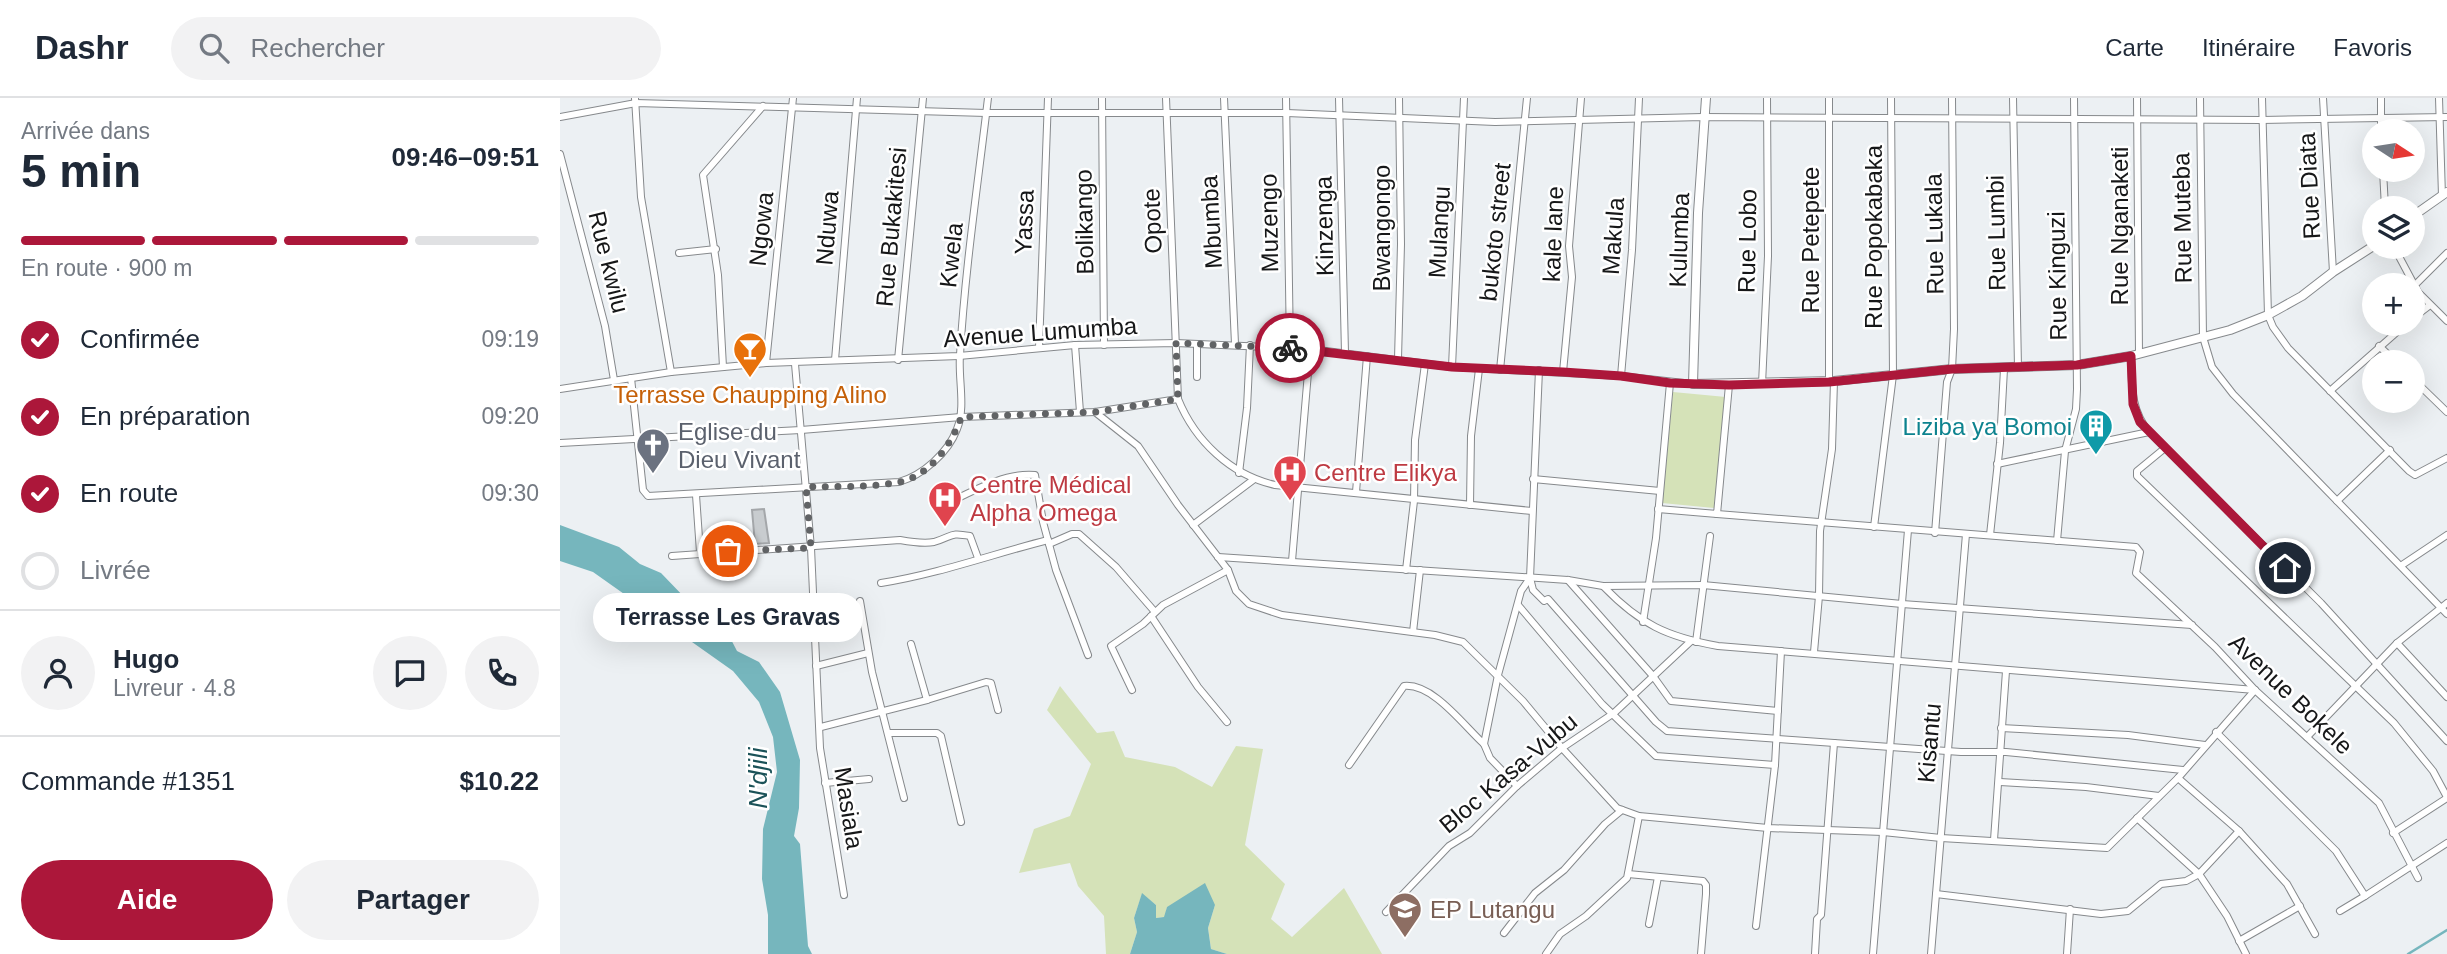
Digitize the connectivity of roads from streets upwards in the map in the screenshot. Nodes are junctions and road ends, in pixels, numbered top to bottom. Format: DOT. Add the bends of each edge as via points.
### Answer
graph roads {
  1 [pos="793,98"];
  2 [pos="857,98"];
  3 [pos="923,98"];
  4 [pos="988,98"];
  5 [pos="1048,98"];
  6 [pos="1102,98"];
  7 [pos="1166,98"];
  8 [pos="1224,98"];
  9 [pos="1286,98"];
  10 [pos="1339,98"];
  11 [pos="1399,98"];
  12 [pos="1464,98"];
  13 [pos="1527,98"];
  14 [pos="1581,98"];
  15 [pos="1640,98"];
  16 [pos="1706,98"];
  17 [pos="1767,98"];
  18 [pos="1829,98"];
  19 [pos="1891,98"];
  20 [pos="1952,98"];
  21 [pos="2013,98"];
  22 [pos="2074,98"];
  23 [pos="2137,98"];
  24 [pos="2200,98"];
  25 [pos="2262,98"];
  26 [pos="2323,98"];
  27 [pos="2381,98"];
  28 [pos="2439,98"];
  29 [pos="636,101"];
  30 [pos="729,102"];
  31 [pos="764,105"];
  32 [pos="793,107"];
  33 [pos="856,110"];
  34 [pos="922,112"];
  35 [pos="1102,112"];
  36 [pos="986,113"];
  37 [pos="1048,113"];
  38 [pos="1167,113"];
  39 [pos="1287,113"];
  40 [pos="1224,114"];
  41 [pos="561,116"];
  42 [pos="1339,117"];
  43 [pos="1703,117"];
  44 [pos="1768,117"];
  45 [pos="2138,117"];
  46 [pos="2381,117"];
  47 [pos="2443,117"];
  48 [pos="1399,118"];
  49 [pos="1464,118"];
  50 [pos="1952,118"];
  51 [pos="2200,118"];
  52 [pos="1639,119"];
  53 [pos="1829,119"];
  54 [pos="1891,119"];
  55 [pos="2013,119"];
  56 [pos="2074,119"];
  57 [pos="2263,120"];
  58 [pos="2324,120"];
  59 [pos="1525,121"];
  60 [pos="1581,121"];
  61 [pos="560,154"];
  62 [pos="2444,194"];
  63 [pos="2425,207"];
  64 [pos="716,250"];
  65 [pos="679,253"];
  66 [pos="2362,253"];
  67 [pos="2447,253"];
  68 [pos="2333,272"];
  69 [pos="2425,275"];
  70 [pos="2425,299"];
  71 [pos="2430,305"];
  72 [pos="2425,309"];
  73 [pos="2268,315"];
  74 [pos="2447,321"];
  75 [pos="2391,336"];
  76 [pos="2203,337"];
  77 [pos="1176,343"];
  78 [pos="1197,344"];
  79 [pos="1235,344"];
  80 [pos="1074,345"];
  81 [pos="1104,345"];
  82 [pos="1250,345"];
  83 [pos="2379,346"];
  84 [pos="1039,348"];
  85 [pos="1290,348"];
  86 [pos="1310,349"];
  87 [pos="2383,350"];
  88 [pos="1345,354"];
  89 [pos="2135,355"];
  90 [pos="960,356"];
  91 [pos="1367,356"];
  92 [pos="1398,359"];
  93 [pos="835,360"];
  94 [pos="898,360"];
  95 [pos="766,363"];
  96 [pos="795,364"];
  97 [pos="1425,364"];
  98 [pos="2077,365"];
  99 [pos="723,367"];
  100 [pos="1452,367"];
  101 [pos="2018,368"];
  102 [pos="1479,369"];
  103 [pos="1952,369"];
  104 [pos="2004,369"];
  105 [pos="1500,370"];
  106 [pos="1539,370"];
  107 [pos="671,372"];
  108 [pos="1563,372"];
  109 [pos="1893,375"];
  110 [pos="1621,376"];
  111 [pos="1197,377"];
  112 [pos="631,378"];
  113 [pos="614,380"];
  114 [pos="1831,382"];
  115 [pos="1670,383"];
  116 [pos="1693,384"];
  117 [pos="1762,384"];
  118 [pos="1729,385"];
  119 [pos="560,389"];
  120 [pos="2330,391"];
  121 [pos="2425,391"];
  122 [pos="1178,399"];
  123 [pos="1080,412"];
  124 [pos="1095,412"];
  125 [pos="2447,412"];
  126 [pos="961,417"];
  127 [pos="801,430"];
  128 [pos="2149,432"];
  129 [pos="636,438"];
  130 [pos="560,443"];
  131 [pos="2165,449"];
  132 [pos="2390,450"];
  133 [pos="2065,451"];
  134 [pos="2447,458"];
  135 [pos="1997,464"];
  136 [pos="1239,473"];
  137 [pos="1533,479"];
  138 [pos="1252,480"];
  139 [pos="806,487"];
  140 [pos="1299,487"];
  141 [pos="1660,491"];
  142 [pos="1356,492"];
  143 [pos="696,495"];
  144 [pos="1414,501"];
  145 [pos="2337,501"];
  146 [pos="944,505"];
  147 [pos="1470,505"];
  148 [pos="1658,509"];
  149 [pos="1531,511"];
  150 [pos="1717,514"];
  151 [pos="1821,523"];
  152 [pos="1193,525"];
  153 [pos="1874,527"];
  154 [pos="1908,530"];
  155 [pos="1935,533"];
  156 [pos="1966,534"];
  157 [pos="1990,535"];
  158 [pos="2447,535"];
  159 [pos="1710,536"];
  160 [pos="2057,541"];
  161 [pos="1049,542"];
  162 [pos="811,548"];
  163 [pos="700,552"];
  164 [pos="672,556"];
  165 [pos="1218,557"];
  166 [pos="978,558"];
  167 [pos="1292,561"];
  168 [pos="2402,565"];
  169 [pos="1228,570"];
  170 [pos="1406,570"];
  171 [pos="1420,570"];
  172 [pos="1530,579"];
  173 [pos="1568,580"];
  174 [pos="881,583"];
  175 [pos="1603,586"];
  176 [pos="1648,586"];
  177 [pos="1703,586"];
  178 [pos="1819,596"];
  179 [pos="860,601"];
  180 [pos="1902,604"];
  181 [pos="1518,605"];
  182 [pos="2444,605"];
  183 [pos="1960,606"];
  184 [pos="1153,614"];
  185 [pos="2447,614"];
  186 [pos="1643,622"];
  187 [pos="2192,625"];
  188 [pos="1413,632"];
  189 [pos="1693,641"];
  190 [pos="2397,643"];
  191 [pos="911,644"];
  192 [pos="1781,651"];
  193 [pos="1815,652"];
  194 [pos="868,653"];
  195 [pos="1088,655"];
  196 [pos="1897,662"];
  197 [pos="2378,663"];
  198 [pos="816,666"];
  199 [pos="1955,666"];
  200 [pos="2006,671"];
  201 [pos="1498,675"];
  202 [pos="1653,676"];
  203 [pos="2354,685"];
  204 [pos="1132,690"];
  205 [pos="2255,690"];
  206 [pos="1633,695"];
  207 [pos="2447,697"];
  208 [pos="927,700"];
  209 [pos="998,710"];
  210 [pos="1778,711"];
  211 [pos="883,712"];
  212 [pos="1614,713"];
  213 [pos="1227,722"];
  214 [pos="821,727"];
  215 [pos="2001,728"];
  216 [pos="2216,732"];
  217 [pos="889,733"];
  218 [pos="2306,737"];
  219 [pos="1776,739"];
  220 [pos="2447,741"];
  221 [pos="1834,743"];
  222 [pos="1484,744"];
  223 [pos="2205,745"];
  224 [pos="1890,746"];
  225 [pos="1562,748"];
  226 [pos="1948,750"];
  227 [pos="2002,753"];
  228 [pos="1349,765"];
  229 [pos="1775,765"];
  230 [pos="2183,770"];
  231 [pos="2178,778"];
  232 [pos="869,779"];
  233 [pos="2000,782"];
  234 [pos="825,783"];
  235 [pos="1517,786"];
  236 [pos="2159,796"];
  237 [pos="2447,797"];
  238 [pos="904,798"];
  239 [pos="1622,810"];
  240 [pos="1639,816"];
  241 [pos="2137,818"];
  242 [pos="961,822"];
  243 [pos="1768,828"];
  244 [pos="1827,831"];
  245 [pos="2239,831"];
  246 [pos="1883,832"];
  247 [pos="2393,833"];
  248 [pos="1941,838"];
  249 [pos="1994,840"];
  250 [pos="2447,843"];
  251 [pos="2412,867"];
  252 [pos="1628,874"];
  253 [pos="2199,874"];
  254 [pos="1658,877"];
  255 [pos="2418,878"];
  256 [pos="1936,894"];
  257 [pos="844,895"];
  258 [pos="2365,896"];
  259 [pos="2300,906"];
  260 [pos="2070,909"];
  261 [pos="2340,911"];
  262 [pos="1386,912"];
  263 [pos="1649,924"];
  264 [pos="1756,926"];
  265 [pos="1504,933"];
  266 [pos="2315,934"];
  267 [pos="2239,941"];
  268 [pos="1546,954"];
  269 [pos="1701,954"];
  270 [pos="1815,954"];
  271 [pos="1873,954"];
  272 [pos="1931,954"];
  273 [pos="2067,954"];
  274 [pos="2246,954"];
  1 -- 32 [label="street, Ngowa"];
  2 -- 33 [label="street, Nduwa"];
  3 -- 34 [label="street, Rue Bukakitesi"];
  4 -- 36 [label="street, Kwela"];
  5 -- 37 [label="street, Yassa"];
  6 -- 35 [label="street, Bolikango"];
  7 -- 38 [label="street, Opote"];
  8 -- 40 [label="street, Mbumba"];
  9 -- 39 [label="street, Muzengo"];
  10 -- 42 [label="street, Kinzenga"];
  11 -- 48 [label="street, Bwangongo"];
  12 -- 49 [label="street, Mulangu"];
  13 -- 59 [label="street, bukoto street"];
  14 -- 60 [label="street, kale lane"];
  15 -- 52 [label="street, Makula"];
  16 -- 43 [label="street, Kulumba"];
  17 -- 44 [label="street, Rue Lobo"];
  18 -- 53 [label="street, Rue Petepete"];
  19 -- 54 [label="street, Rue Popokabaka"];
  20 -- 50 [label="street, Rue Lukala"];
  21 -- 55 [label="street, Rue Lumbi"];
  22 -- 56 [label="street, Rue Kinguzi"];
  23 -- 45 [label="street, Rue Nganaketi"];
  24 -- 51 [label="street, Rue Muteba"];
  25 -- 57 [label="street"];
  26 -- 58 [label="street, Rue Diata"];
  27 -- 46 [label="street"];
  28 -- 47 [label="street"];
  29 -- 30 [label="street"];
  29 -- 41 [label="street"];
  29 -- 107 [label="street" via="641,197"];
  30 -- 31 [label="street"];
  31 -- 32 [label="street"];
  31 -- 64 [label="street" via="703,175"];
  32 -- 33 [label="street"];
  32 -- 95 [label="street, Ngowa"];
  33 -- 34 [label="street"];
  33 -- 93 [label="street, Nduwa"];
  34 -- 36 [label="street"];
  34 -- 94 [label="street, Rue Bukakitesi"];
  35 -- 37 [label="street"];
  35 -- 38 [label="street"];
  35 -- 81 [label="street, Bolikango"];
  36 -- 37 [label="street"];
  36 -- 90 [label="street, Kwela"];
  37 -- 84 [label="street, Yassa"];
  38 -- 40 [label="street"];
  38 -- 77 [label="street, Opote"];
  39 -- 40 [label="street"];
  39 -- 42 [label="street"];
  39 -- 85 [label="street, Muzengo"];
  40 -- 79 [label="street, Mbumba"];
  42 -- 48 [label="street"];
  42 -- 88 [label="street, Kinzenga"];
  43 -- 44 [label="street"];
  43 -- 52 [label="street"];
  43 -- 116 [label="street, Kulumba"];
  44 -- 53 [label="street"];
  44 -- 117 [label="street, Rue Lobo"];
  45 -- 51 [label="street"];
  45 -- 56 [label="street"];
  45 -- 89 [label="street, Rue Nganaketi"];
  46 -- 47 [label="street"];
  46 -- 58 [label="street"];
  47 -- 62 [label="street"];
  48 -- 49 [label="street"];
  48 -- 92 [label="street, Bwangongo"];
  49 -- 59 [label="street"];
  49 -- 100 [label="street, Mulangu"];
  50 -- 54 [label="street"];
  50 -- 55 [label="street"];
  50 -- 103 [label="street, Rue Lukala"];
  51 -- 57 [label="street"];
  51 -- 76 [label="street, Rue Muteba"];
  52 -- 60 [label="street"];
  52 -- 110 [label="street, Makula"];
  53 -- 54 [label="street"];
  53 -- 114 [label="street, Rue Petepete"];
  54 -- 109 [label="street, Rue Popokabaka"];
  55 -- 56 [label="street"];
  55 -- 101 [label="street, Rue Lumbi"];
  56 -- 98 [label="street, Rue Kinguzi"];
  57 -- 58 [label="street"];
  57 -- 73 [label="street"];
  58 -- 68 [label="street, Rue Diata"];
  59 -- 60 [label="street"];
  59 -- 105 [label="street, bukoto street"];
  60 -- 108 [label="street, kale lane" via="1573,183 1572,276"];
  61 -- 113 [label="street, Rue kwilu" via="606,326"];
  62 -- 63 [label="street"];
  64 -- 65 [label="street"];
  64 -- 99 [label="street"];
  66 -- 68 [label="street, Avenue Lumumba"];
  67 -- 69 [label="street"];
  68 -- 73 [label="street, Avenue Lumumba"];
  70 -- 71 [label="street"];
  71 -- 72 [label="street"];
  71 -- 74 [label="street"];
  73 -- 76 [label="street, Avenue Lumumba"];
  73 -- 120 [label="street" via="2288,348"];
  75 -- 83 [label="street"];
  76 -- 89 [label="street, Avenue Lumumba"];
  76 -- 145 [label="street, Rue Muteba" via="2218,377"];
  77 -- 78 [label="street, Avenue Lumumba"];
  77 -- 81 [label="street, Avenue Lumumba"];
  77 -- 122 [label="street, Opote"];
  78 -- 79 [label="street, Avenue Lumumba"];
  78 -- 111 [label="street"];
  79 -- 82 [label="street, Avenue Lumumba"];
  80 -- 81 [label="street, Avenue Lumumba"];
  80 -- 84 [label="street, Avenue Lumumba"];
  80 -- 123 [label="street"];
  82 -- 85 [label="street, Avenue Lumumba"];
  82 -- 136 [label="street"];
  83 -- 87 [label="street"];
  83 -- 120 [label="street"];
  84 -- 90 [label="street, Avenue Lumumba"];
  85 -- 86 [label="street, Avenue Lumumba"];
  86 -- 88 [label="street, Avenue Lumumba"];
  86 -- 140 [label="street"];
  88 -- 91 [label="street, Avenue Lumumba"];
  89 -- 98 [label="street, Avenue Lumumba"];
  89 -- 128 [label="street, Rue Nganaketi" via="2133,404"];
  90 -- 94 [label="street, Avenue Lumumba"];
  90 -- 126 [label="street, Kwela"];
  91 -- 92 [label="street, Avenue Lumumba"];
  91 -- 142 [label="street"];
  92 -- 97 [label="street, Avenue Lumumba"];
  93 -- 94 [label="street, Avenue Lumumba"];
  93 -- 96 [label="street, Avenue Lumumba"];
  95 -- 96 [label="street, Avenue Lumumba"];
  95 -- 99 [label="street, Avenue Lumumba"];
  96 -- 127 [label="street, Masiala"];
  97 -- 100 [label="street, Avenue Lumumba"];
  97 -- 144 [label="street" via="1415,440"];
  98 -- 101 [label="street, Avenue Lumumba"];
  98 -- 133 [label="street, Rue Kinguzi" via="2076,409"];
  99 -- 107 [label="street, Avenue Lumumba"];
  100 -- 102 [label="street, Avenue Lumumba"];
  101 -- 104 [label="street, Avenue Lumumba"];
  102 -- 105 [label="street, Avenue Lumumba"];
  102 -- 147 [label="street" via="1473,402"];
  103 -- 104 [label="street, Avenue Lumumba"];
  103 -- 109 [label="street, Avenue Lumumba"];
  103 -- 155 [label="street, Rue Lukala" via="1947,382"];
  104 -- 135 [label="street"];
  105 -- 106 [label="street, Avenue Lumumba"];
  106 -- 108 [label="street, Avenue Lumumba"];
  106 -- 137 [label="street"];
  107 -- 112 [label="street, Avenue Lumumba"];
  108 -- 110 [label="street, Avenue Lumumba"];
  109 -- 114 [label="street, Avenue Lumumba"];
  109 -- 153 [label="street, Rue Popokabaka"];
  110 -- 115 [label="street, Avenue Lumumba"];
  112 -- 113 [label="street, Avenue Lumumba"];
  112 -- 129 [label="street"];
  113 -- 119 [label="street, Avenue Lumumba"];
  114 -- 117 [label="street, Avenue Lumumba"];
  114 -- 151 [label="street, Rue Petepete" via="1832,449"];
  115 -- 116 [label="street, Avenue Lumumba"];
  115 -- 141 [label="street"];
  116 -- 118 [label="street, Avenue Lumumba"];
  117 -- 118 [label="street, Avenue Lumumba"];
  118 -- 150 [label="street"];
  120 -- 132 [label="street"];
  121 -- 125 [label="street"];
  122 -- 124 [label="street"];
  122 -- 136 [label="street" via="1196,433"];
  123 -- 124 [label="street"];
  123 -- 126 [label="street"];
  124 -- 152 [label="street" via="1139,446"];
  126 -- 127 [label="street"];
  126 -- 139 [label="street" via="957,432 937,458 907,480"];
  127 -- 129 [label="street"];
  127 -- 139 [label="street, Masiala"];
  128 -- 131 [label="street, Rue Nganaketi"];
  128 -- 133 [label="street"];
  129 -- 130 [label="street"];
  129 -- 143 [label="street" via="643,494"];
  131 -- 197 [label="street, Rue Nganaketi"];
  131 -- 203 [label="street" via="2137,471 2137,476"];
  132 -- 134 [label="street" via="2415,475"];
  132 -- 145 [label="street"];
  133 -- 135 [label="street"];
  133 -- 160 [label="street, Rue Kinguzi"];
  135 -- 157 [label="street"];
  136 -- 138 [label="street"];
  137 -- 141 [label="street"];
  137 -- 149 [label="street"];
  138 -- 140 [label="street"];
  138 -- 152 [label="street"];
  139 -- 143 [label="street"];
  139 -- 162 [label="street, Masiala"];
  140 -- 142 [label="street"];
  140 -- 167 [label="street"];
  141 -- 148 [label="street"];
  142 -- 144 [label="street"];
  143 -- 163 [label="street"];
  144 -- 147 [label="street"];
  144 -- 170 [label="street"];
  145 -- 168 [label="street, Rue Muteba"];
  146 -- 161 [label="street" via="989,485 1035,475"];
  147 -- 149 [label="street"];
  148 -- 150 [label="street"];
  148 -- 176 [label="street"];
  149 -- 172 [label="street"];
  150 -- 151 [label="street"];
  151 -- 153 [label="street"];
  151 -- 178 [label="street, Rue Petepete"];
  152 -- 165 [label="street"];
  153 -- 154 [label="street"];
  154 -- 155 [label="street"];
  154 -- 180 [label="street"];
  155 -- 156 [label="street"];
  156 -- 157 [label="street"];
  156 -- 183 [label="street, Kisantu"];
  157 -- 160 [label="street"];
  158 -- 168 [label="street"];
  159 -- 177 [label="street"];
  160 -- 187 [label="street, Avenue Bokele" via="2136,547 2140,552 2136,573"];
  161 -- 166 [label="street"];
  161 -- 184 [label="street" via="1079,534 1116,567"];
  161 -- 195 [label="street"];
  162 -- 163 [label="street"];
  162 -- 166 [label="street" via="900,540 930,542 962,532 970,536"];
  162 -- 198 [label="street, Masiala"];
  163 -- 164 [label="street"];
  165 -- 167 [label="street"];
  165 -- 169 [label="street"];
  166 -- 174 [label="street"];
  167 -- 170 [label="street"];
  168 -- 182 [label="street, Rue Muteba"];
  169 -- 184 [label="street"];
  169 -- 188 [label="street" via="1249,604 1282,615"];
  170 -- 171 [label="street"];
  171 -- 172 [label="street"];
  171 -- 188 [label="street"];
  172 -- 173 [label="street"];
  172 -- 181 [label="street"];
  172 -- 206 [label="street" via="1533,590 1544,601 1548,599"];
  173 -- 175 [label="street"];
  173 -- 202 [label="street"];
  175 -- 176 [label="street"];
  175 -- 186 [label="street"];
  176 -- 177 [label="street"];
  176 -- 186 [label="street"];
  177 -- 178 [label="street"];
  177 -- 189 [label="street"];
  178 -- 180 [label="street"];
  178 -- 193 [label="street, Rue Petepete"];
  179 -- 194 [label="street"];
  180 -- 183 [label="street"];
  180 -- 196 [label="street"];
  181 -- 201 [label="street"];
  181 -- 212 [label="street"];
  182 -- 185 [label="street, Rue Muteba"];
  182 -- 190 [label="street"];
  183 -- 187 [label="street"];
  183 -- 199 [label="street, Kisantu"];
  184 -- 204 [label="street" via="1111,646"];
  184 -- 213 [label="street" via="1198,687"];
  186 -- 189 [label="street"];
  187 -- 205 [label="street, Avenue Bokele"];
  188 -- 201 [label="street" via="1463,642"];
  189 -- 192 [label="street"];
  189 -- 202 [label="street, Bloc Kasa-Vubu"];
  190 -- 197 [label="street"];
  190 -- 207 [label="street"];
  191 -- 208 [label="street"];
  192 -- 193 [label="street"];
  192 -- 210 [label="street"];
  193 -- 196 [label="street"];
  194 -- 198 [label="street"];
  194 -- 211 [label="street"];
  196 -- 199 [label="street"];
  196 -- 224 [label="street"];
  197 -- 203 [label="street"];
  197 -- 220 [label="street, Rue Nganaketi"];
  198 -- 214 [label="street, Masiala"];
  199 -- 200 [label="street"];
  199 -- 226 [label="street, Kisantu"];
  200 -- 205 [label="street"];
  200 -- 215 [label="street"];
  201 -- 222 [label="street"];
  201 -- 225 [label="street"];
  202 -- 206 [label="street, Bloc Kasa-Vubu"];
  202 -- 210 [label="street" via="1675,703"];
  203 -- 218 [label="street"];
  203 -- 237 [label="street" via="2409,740"];
  205 -- 216 [label="street"];
  205 -- 218 [label="street, Avenue Bokele"];
  206 -- 212 [label="street, Bloc Kasa-Vubu"];
  206 -- 219 [label="street" via="1667,731"];
  208 -- 209 [label="street" via="986,682 991,683"];
  208 -- 211 [label="street"];
  210 -- 219 [label="street"];
  211 -- 214 [label="street"];
  211 -- 217 [label="street"];
  212 -- 225 [label="street, Bloc Kasa-Vubu"];
  212 -- 229 [label="street" via="1656,756"];
  214 -- 234 [label="street, Masiala"];
  215 -- 223 [label="street" via="2128,735"];
  215 -- 227 [label="street"];
  216 -- 223 [label="street"];
  216 -- 258 [label="street" via="2336,851"];
  217 -- 238 [label="street"];
  217 -- 242 [label="street" via="941,736"];
  218 -- 247 [label="street, Avenue Bokele" via="2379,803"];
  219 -- 221 [label="street"];
  219 -- 229 [label="street"];
  221 -- 224 [label="street"];
  221 -- 244 [label="street"];
  222 -- 228 [label="street" via="1445,704 1410,685 1404,686"];
  222 -- 235 [label="street" via="1490,758"];
  223 -- 230 [label="street"];
  224 -- 226 [label="street"];
  224 -- 246 [label="street"];
  225 -- 235 [label="street, Bloc Kasa-Vubu"];
  225 -- 239 [label="street"];
  226 -- 227 [label="street"];
  226 -- 248 [label="street, Kisantu"];
  227 -- 230 [label="street"];
  227 -- 233 [label="street"];
  229 -- 243 [label="street"];
  230 -- 231 [label="street"];
  231 -- 236 [label="street"];
  231 -- 245 [label="street"];
  232 -- 234 [label="street"];
  233 -- 236 [label="street"];
  233 -- 249 [label="street"];
  234 -- 257 [label="street, Masiala"];
  235 -- 262 [label="street, Bloc Kasa-Vubu" via="1470,833 1449,846"];
  236 -- 241 [label="street"];
  237 -- 247 [label="street"];
  239 -- 240 [label="street"];
  239 -- 265 [label="street" via="1564,870 1541,887"];
  240 -- 243 [label="street"];
  240 -- 252 [label="street"];
  241 -- 249 [label="street" via="2107,848"];
  241 -- 253 [label="street"];
  243 -- 244 [label="street"];
  243 -- 264 [label="street"];
  244 -- 246 [label="street"];
  244 -- 270 [label="street"];
  245 -- 253 [label="street"];
  245 -- 259 [label="street" via="2287,884"];
  246 -- 248 [label="street"];
  246 -- 271 [label="street"];
  247 -- 251 [label="street, Avenue Bokele"];
  248 -- 249 [label="street"];
  248 -- 256 [label="street, Kisantu"];
  250 -- 251 [label="street"];
  251 -- 255 [label="street, Avenue Bokele"];
  251 -- 258 [label="street"];
  252 -- 254 [label="street"];
  252 -- 268 [label="street" via="1586,916 1560,934"];
  253 -- 260 [label="street" via="2161,884 2129,911 2113,914"];
  253 -- 267 [label="street"];
  254 -- 263 [label="street"];
  254 -- 269 [label="street" via="1703,880"];
  256 -- 260 [label="street"];
  256 -- 272 [label="street, Kisantu"];
  258 -- 261 [label="street"];
  259 -- 266 [label="street"];
  259 -- 267 [label="street"];
  260 -- 273 [label="street"];
  267 -- 274 [label="street"];
}
